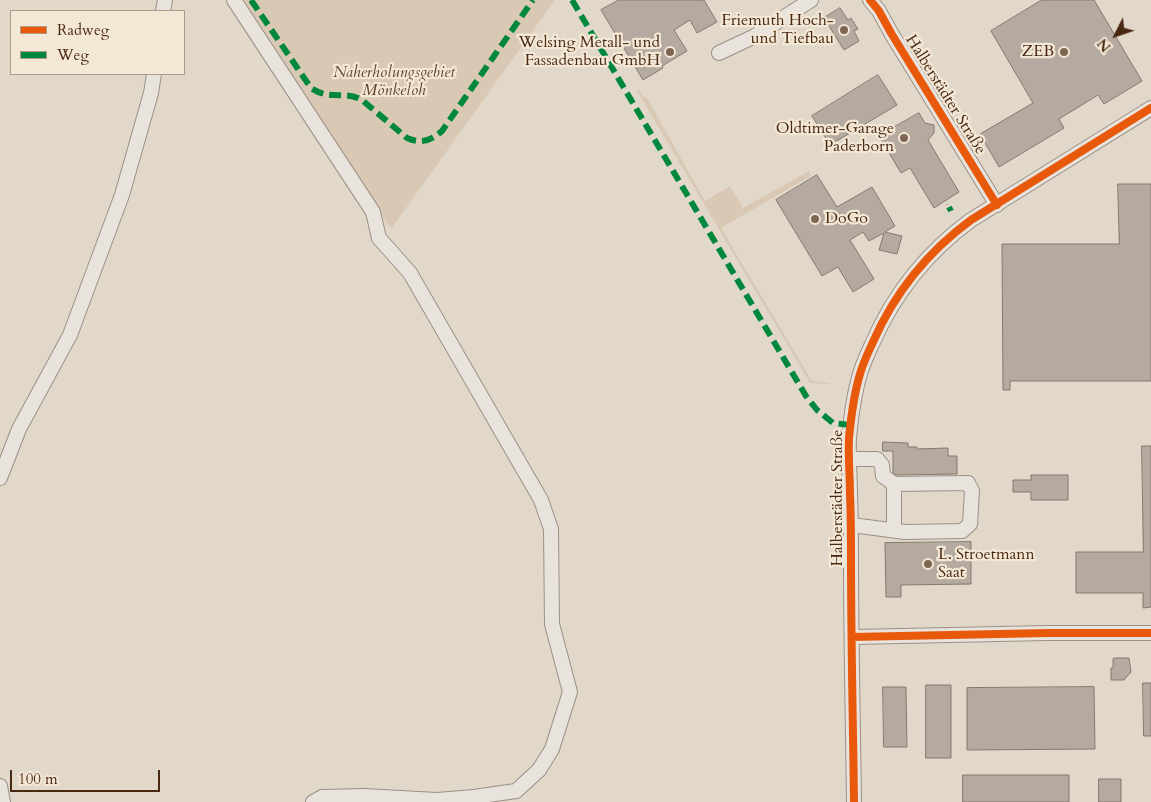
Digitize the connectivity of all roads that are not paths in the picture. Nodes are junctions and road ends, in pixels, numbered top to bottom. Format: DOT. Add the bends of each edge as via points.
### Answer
graph roads {
  1 [pos="234,0"];
  2 [pos="811,0"];
  3 [pos="870,0"];
  4 [pos="719,53"];
  5 [pos="154,75"];
  6 [pos="1151,108"];
  7 [pos="997,205"];
  8 [pos="849,459"];
  9 [pos="0,478"];
  10 [pos="894,484"];
  11 [pos="852,525"];
  12 [pos="894,530"];
  13 [pos="1151,633"];
  14 [pos="852,637"];
  15 [pos="0,786"];
  16 [pos="4,802"];
  17 [pos="313,802"];
  18 [pos="854,802"];
  1 -- 17 [label="street" via="373,212 379,238 410,273 541,500 552,529 552,624 570,692 552,749 539,770 516,791 437,800 364,796 322,797"];
  2 -- 4 [label="street" via="755,36"];
  3 -- 7 [label="street, Halberstädter Straße" via="880,10"];
  5 -- 9 [label="street" via="122,195 70,335 19,429"];
  6 -- 7 [label="street, Halberstädter Straße"];
  7 -- 8 [label="street, Halberstädter Straße" via="947,239 918,268 894,300 860,374"];
  8 -- 10 [label="street" via="877,459 882,465 883,476"];
  8 -- 11 [label="street, Halberstädter Straße"];
  10 -- 12 [label="street"];
  10 -- 12 [label="street" via="968,483 972,490 970,524 962,531"];
  11 -- 12 [label="street"];
  11 -- 14 [label="street, Halberstädter Straße"];
  13 -- 14 [label="street"];
  14 -- 18 [label="street, Halberstädter Straße"];
  15 -- 16 [label="street"];
}
